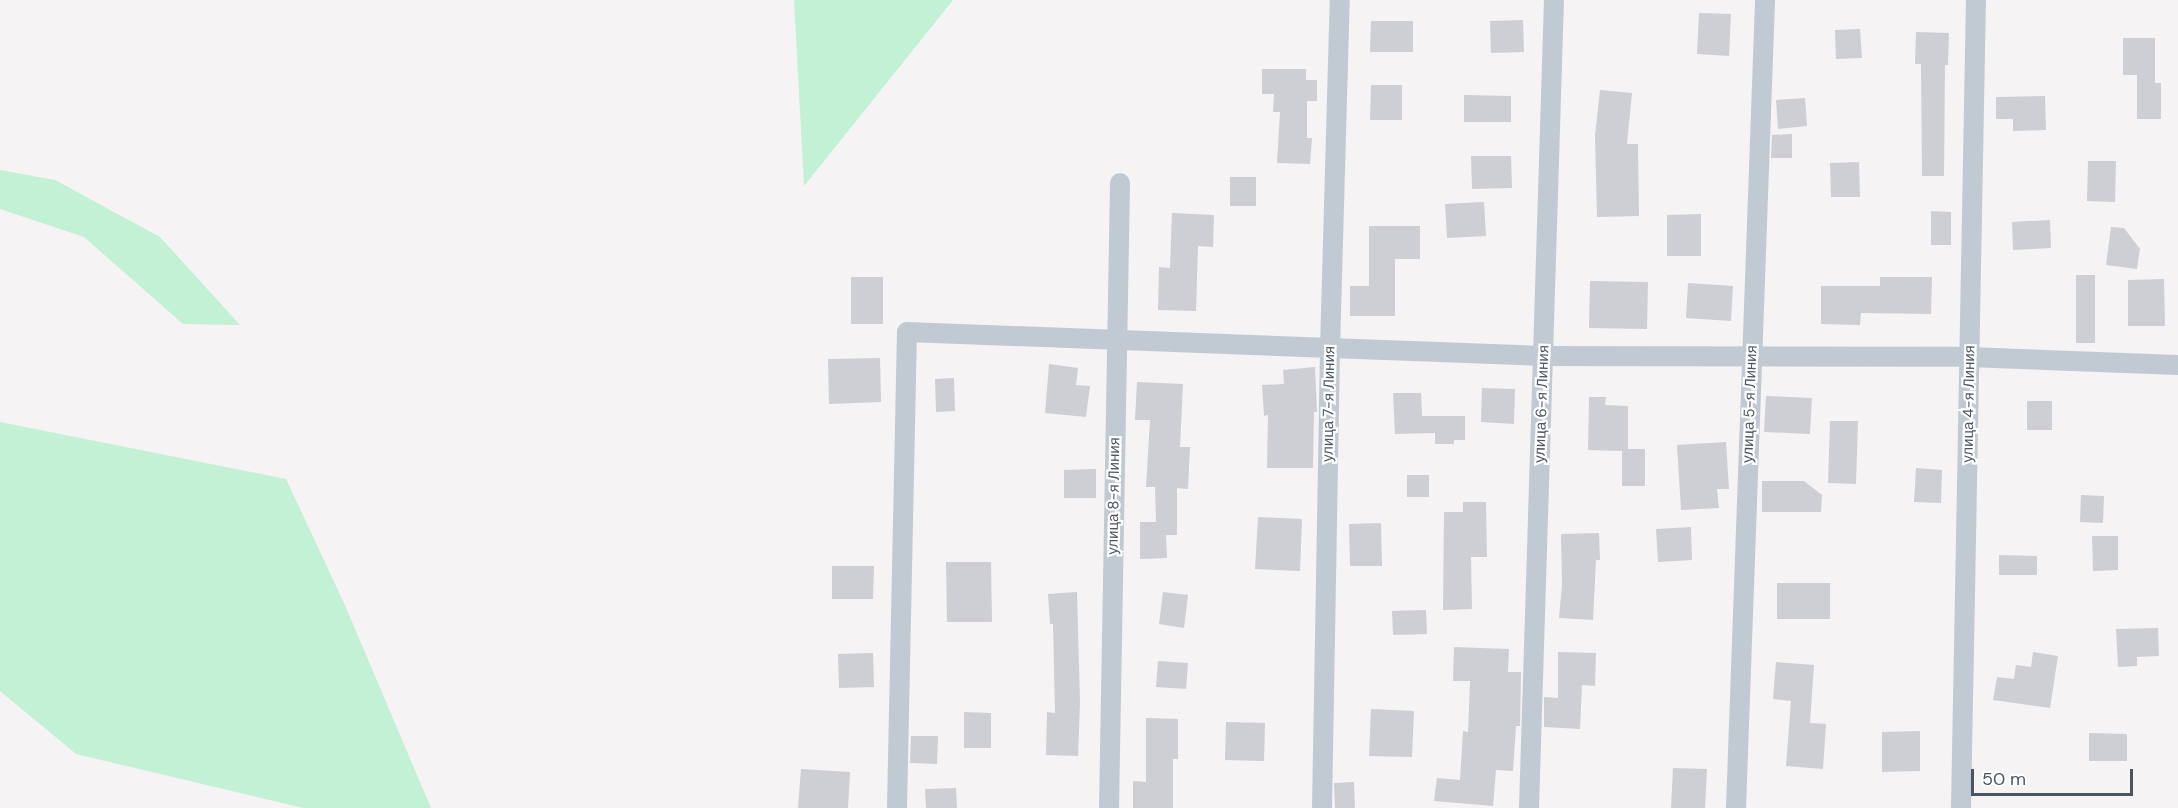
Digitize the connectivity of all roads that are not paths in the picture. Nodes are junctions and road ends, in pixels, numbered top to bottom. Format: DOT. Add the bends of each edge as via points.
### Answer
graph roads {
  1 [pos="1340,0"];
  2 [pos="1554,0"];
  3 [pos="1765,0"];
  4 [pos="1976,0"];
  5 [pos="1120,183"];
  6 [pos="1117,339"];
  7 [pos="1330,350"];
  8 [pos="1544,356"];
  9 [pos="1970,357"];
  10 [pos="1752,358"];
  11 [pos="2178,365"];
  12 [pos="897,808"];
  13 [pos="1109,808"];
  14 [pos="1322,808"];
  15 [pos="1529,808"];
  16 [pos="1736,808"];
  17 [pos="1961,808"];
  1 -- 7 [label="street, улица 7-я Линия"];
  2 -- 8 [label="street, улица 6-я Линия"];
  3 -- 10 [label="street, улица 5-я Линия"];
  4 -- 9 [label="street, улица 4-я Линия"];
  5 -- 6 [label="street, улица 8-я Линия"];
  6 -- 7 [label="street"];
  6 -- 12 [label="street" via="907,332"];
  6 -- 13 [label="street, улица 8-я Линия"];
  7 -- 8 [label="street"];
  7 -- 14 [label="street, улица 7-я Линия"];
  8 -- 10 [label="street"];
  8 -- 15 [label="street, улица 6-я Линия"];
  9 -- 10 [label="street"];
  9 -- 11 [label="street"];
  9 -- 17 [label="street, улица 4-я Линия"];
  10 -- 16 [label="street, улица 5-я Линия"];
}
